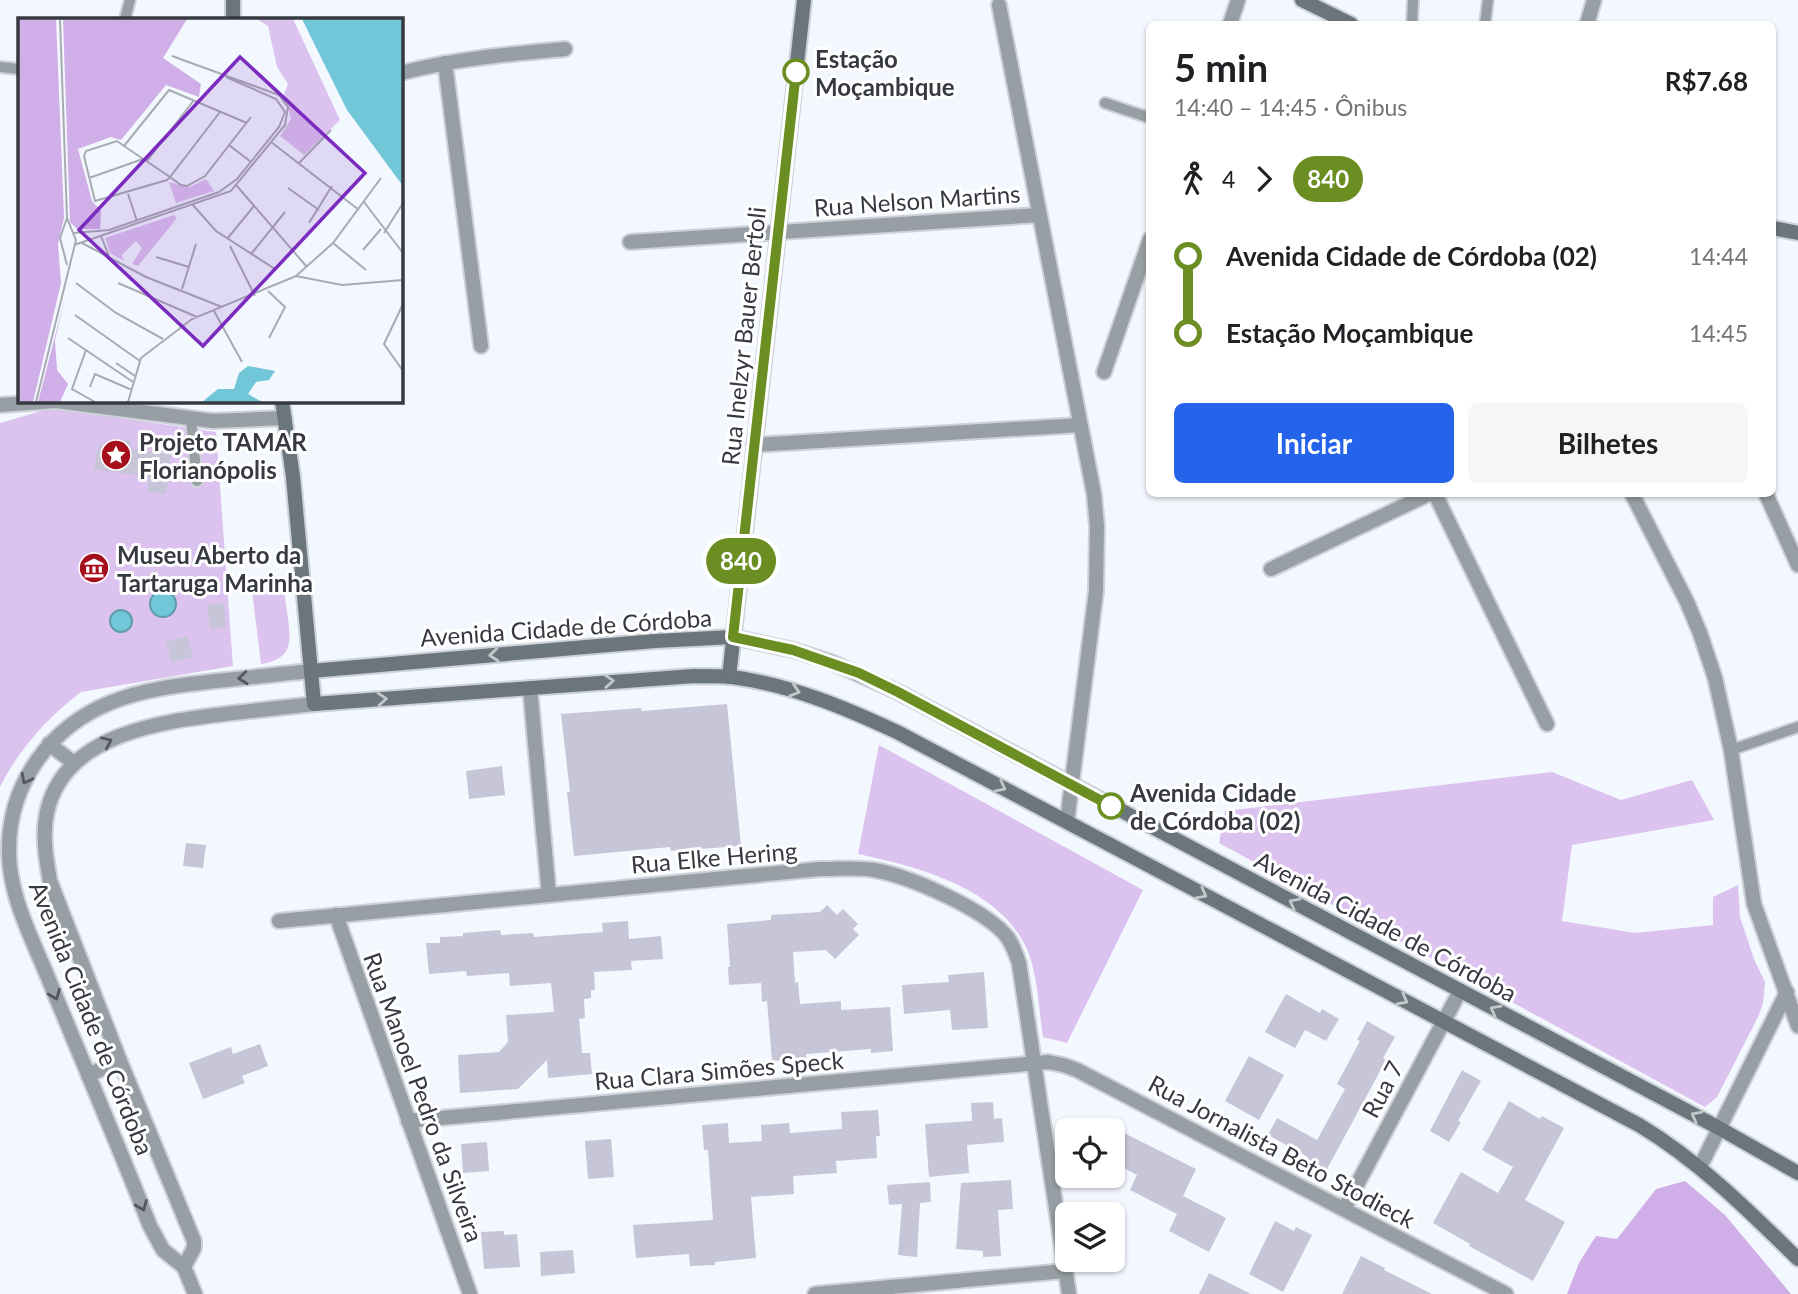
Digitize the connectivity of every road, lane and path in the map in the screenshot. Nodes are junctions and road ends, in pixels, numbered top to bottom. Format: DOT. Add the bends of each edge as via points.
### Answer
graph roads {
  1 [pos="130,0"];
  2 [pos="233,0"];
  3 [pos="804,0"];
  4 [pos="1238,0"];
  5 [pos="1302,0"];
  6 [pos="1413,0"];
  7 [pos="1488,0"];
  8 [pos="1594,0"];
  9 [pos="999,5"];
  10 [pos="125,18"];
  11 [pos="233,18"];
  12 [pos="1231,21"];
  13 [pos="1346,21"];
  14 [pos="1412,21"];
  15 [pos="1485,21"];
  16 [pos="1588,21"];
  17 [pos="565,49"];
  18 [pos="445,63"];
  19 [pos="0,67"];
  20 [pos="18,69"];
  21 [pos="402,73"];
  22 [pos="1105,103"];
  23 [pos="1146,117"];
  24 [pos="1039,215"];
  25 [pos="1776,229"];
  26 [pos="778,232"];
  27 [pos="1798,233"];
  28 [pos="630,242"];
  29 [pos="1146,251"];
  30 [pos="481,346"];
  31 [pos="1104,372"];
  32 [pos="42,402"];
  33 [pos="64,402"];
  34 [pos="282,402"];
  35 [pos="0,405"];
  36 [pos="285,418"];
  37 [pos="191,419"];
  38 [pos="1080,425"];
  39 [pos="754,445"];
  40 [pos="197,481"];
  41 [pos="1423,497"];
  42 [pos="1436,497"];
  43 [pos="1634,497"];
  44 [pos="1767,497"];
  45 [pos="1798,565"];
  46 [pos="1271,569"];
  47 [pos="733,637"];
  48 [pos="311,671"];
  49 [pos="729,677"];
  50 [pos="530,688"];
  51 [pos="314,704"];
  52 [pos="1547,724"];
  53 [pos="1798,727"];
  54 [pos="49,744"];
  55 [pos="1731,750"];
  56 [pos="74,763"];
  57 [pos="1072,785"];
  58 [pos="1068,822"];
  59 [pos="549,895"];
  60 [pos="336,915"];
  61 [pos="279,920"];
  62 [pos="1460,991"];
  63 [pos="1787,992"];
  64 [pos="1444,1022"];
  65 [pos="1798,1026"];
  66 [pos="120,1061"];
  67 [pos="1033,1063"];
  68 [pos="88,1075"];
  69 [pos="408,1121"];
  70 [pos="1719,1128"];
  71 [pos="1700,1167"];
  72 [pos="1798,1174"];
  73 [pos="1055,1206"];
  74 [pos="1344,1209"];
  75 [pos="1798,1259"];
  76 [pos="184,1267"];
  77 [pos="1055,1272"];
  78 [pos="1065,1272"];
  79 [pos="195,1294"];
  80 [pos="470,1294"];
  81 [pos="814,1294"];
  82 [pos="1069,1294"];
  83 [pos="1506,1294"];
  1 -- 10 [label="lane"];
  2 -- 11 [label="street"];
  3 -- 26 [label="street, Rua Inelzyr Bauer Bertoli"];
  4 -- 12 [label="street"];
  5 -- 13 [label="street"];
  6 -- 14 [label="lane"];
  7 -- 15 [label="lane"];
  8 -- 16 [label="street"];
  9 -- 24 [label="street"];
  17 -- 18 [label="street"];
  18 -- 21 [label="street"];
  18 -- 30 [label="street"];
  19 -- 20 [label="lane"];
  22 -- 23 [label="lane"];
  24 -- 26 [label="street, Rua Nelson Martins"];
  24 -- 38 [label="street"];
  25 -- 27 [label="street"];
  26 -- 28 [label="street, Rua Nelson Martins"];
  26 -- 39 [label="street, Rua Inelzyr Bauer Bertoli"];
  29 -- 31 [label="street"];
  32 -- 35 [label="street"];
  33 -- 37 [label="street"];
  34 -- 36 [label="street"];
  36 -- 37 [label="street"];
  36 -- 48 [label="street"];
  37 -- 40 [label="lane"];
  38 -- 39 [label="street"];
  38 -- 57 [label="street" via="1094,494 1097,559"];
  39 -- 47 [label="street, Rua Inelzyr Bauer Bertoli"];
  41 -- 46 [label="street"];
  42 -- 52 [label="street"];
  43 -- 55 [label="street" via="1700,633"];
  44 -- 45 [label="street"];
  47 -- 48 [label="street, Avenida Cidade de Córdoba, one-way"];
  47 -- 49 [label="street, Rua Inelzyr Bauer Bertoli"];
  47 -- 57 [label="street, Avenida Cidade de Córdoba" via="793,650 859,673"];
  48 -- 51 [label="street"];
  48 -- 54 [label="street, Avenida Cidade de Córdoba, one-way" via="148,691 80,717"];
  50 -- 49 [label="street, Avenida Cidade de Córdoba, one-way"];
  49 -- 58 [label="street, Avenida Cidade de Córdoba, one-way" via="789,689 862,715"];
  51 -- 50 [label="street, Avenida Cidade de Córdoba, one-way"];
  50 -- 59 [label="street"];
  56 -- 51 [label="street, Avenida Cidade de Córdoba, one-way" via="99,746 155,724"];
  53 -- 55 [label="lane"];
  54 -- 56 [label="street"];
  54 -- 68 [label="street, Avenida Cidade de Córdoba, one-way" via="17,797 10,824 12,880"];
  55 -- 63 [label="street" via="1754,904"];
  56 -- 66 [label="street, Avenida Cidade de Córdoba" via="57,786 47,811 46,860 59,907"];
  57 -- 58 [label="street"];
  62 -- 57 [label="street, Avenida Cidade de Córdoba, one-way"];
  58 -- 64 [label="street, Avenida Cidade de Córdoba, one-way"];
  59 -- 60 [label="street, Rua Elke Hering"];
  59 -- 67 [label="street, Rua Elke Hering" via="820,869 873,870 901,877 969,908 1006,936 1019,963"];
  60 -- 61 [label="street, Rua Elke Hering"];
  60 -- 69 [label="street, Rua Manoel Pedro da Silveira"];
  62 -- 64 [label="street, Rua 7"];
  70 -- 62 [label="street, Avenida Cidade de Córdoba, one-way"];
  63 -- 65 [label="street"];
  63 -- 70 [label="street"];
  64 -- 71 [label="street, Avenida Cidade de Córdoba" via="1639,1125"];
  64 -- 74 [label="street, Rua 7"];
  66 -- 68 [label="street"];
  66 -- 76 [label="street, Avenida Cidade de Córdoba" via="194,1241"];
  67 -- 69 [label="street, Rua Clara Simões Speck"];
  67 -- 73 [label="street, Rua Elke Hering"];
  67 -- 74 [label="street, Rua Jornalista Beto Stodieck" via="1077,1070"];
  68 -- 76 [label="street, Avenida Cidade de Córdoba, one-way" via="150,1226 163,1250"];
  69 -- 80 [label="street, Rua Manoel Pedro da Silveira"];
  70 -- 71 [label="street"];
  70 -- 72 [label="street, Avenida Cidade de Córdoba"];
  71 -- 75 [label="street, Avenida Cidade de Córdoba"];
  74 -- 83 [label="street, Rua Jornalista Beto Stodieck"];
  76 -- 79 [label="street, Avenida Cidade de Córdoba"];
  77 -- 81 [label="street"];
  78 -- 82 [label="street, Rua Elke Hering"];
}
